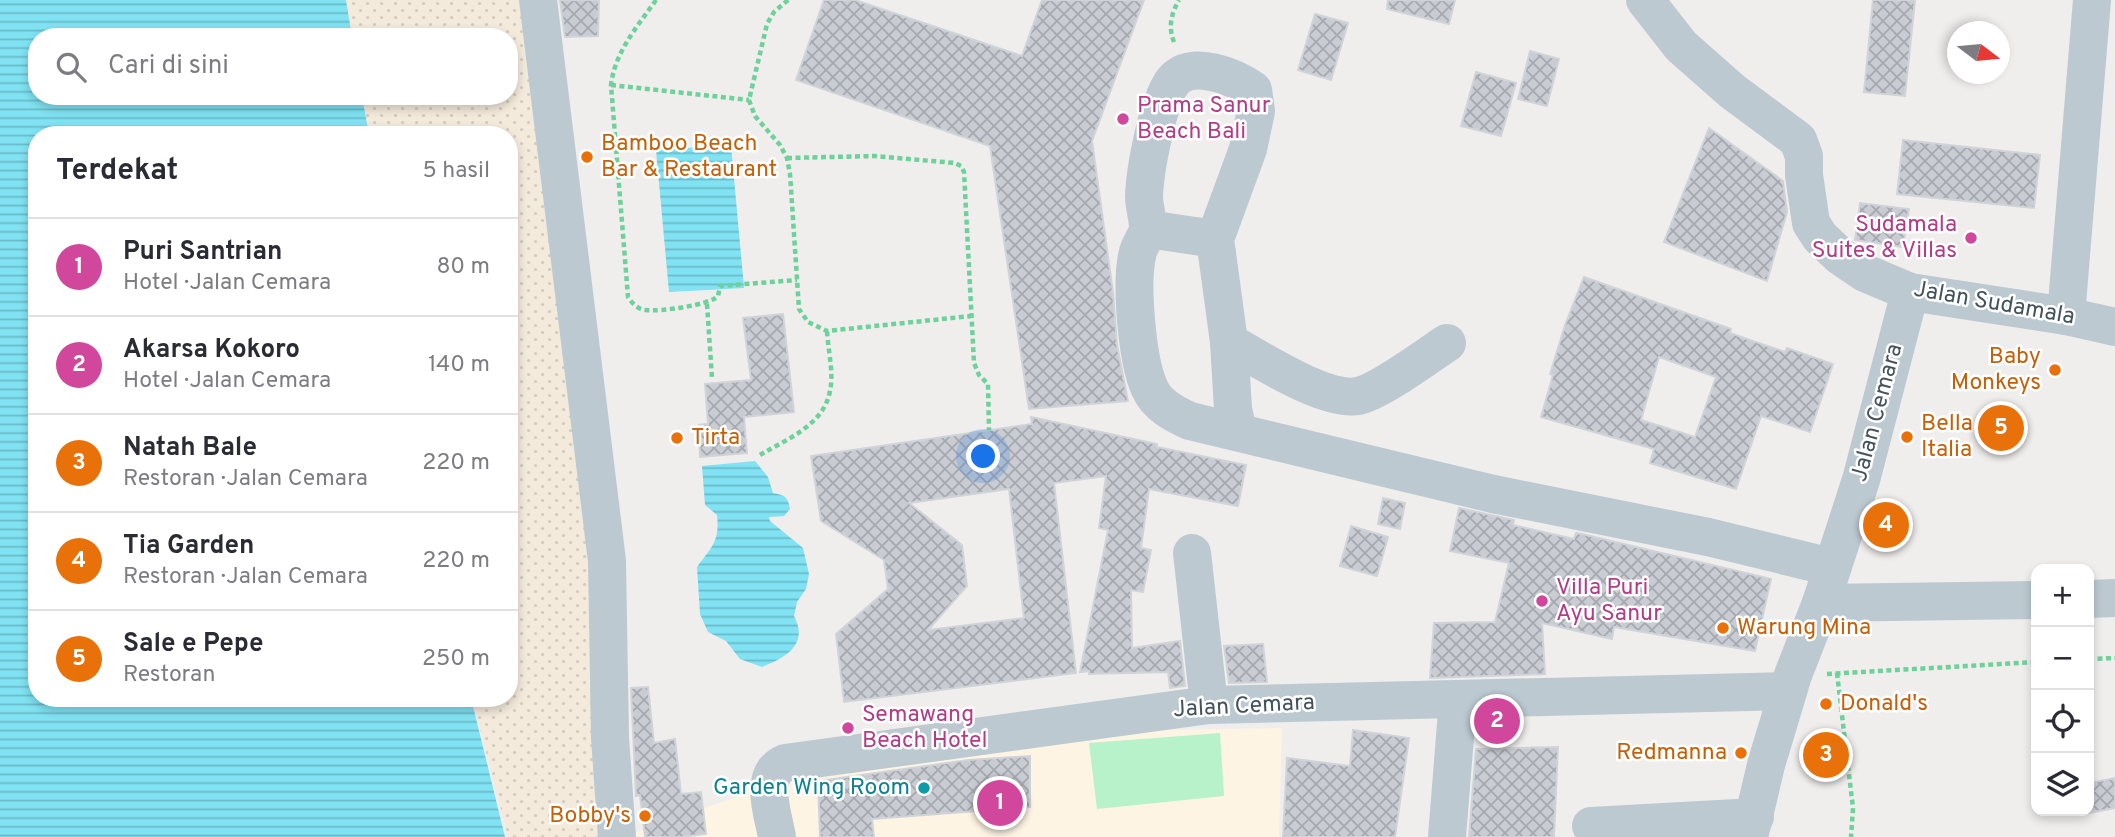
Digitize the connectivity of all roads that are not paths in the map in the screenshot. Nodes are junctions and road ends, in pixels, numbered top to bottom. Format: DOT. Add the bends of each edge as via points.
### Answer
graph roads {
  1 [pos="538,0"];
  2 [pos="1645,0"];
  3 [pos="2092,0"];
  4 [pos="1148,229"];
  5 [pos="1214,239"];
  6 [pos="1910,292"];
  7 [pos="2066,316"];
  8 [pos="2115,327"];
  9 [pos="1229,342"];
  10 [pos="1447,344"];
  11 [pos="1238,432"];
  12 [pos="1192,553"];
  13 [pos="1831,567"];
  14 [pos="2115,598"];
  15 [pos="2094,599"];
  16 [pos="2031,600"];
  17 [pos="1821,603"];
  18 [pos="1791,683"];
  19 [pos="1458,699"];
  20 [pos="1209,705"];
  21 [pos="1591,826"];
  22 [pos="1752,827"];
  23 [pos="617,837"];
  24 [pos="777,837"];
  25 [pos="1447,837"];
  1 -- 23 [label="street" via="607,561"];
  2 -- 6 [label="street, Jalan Sudamala" via="1681,46 1798,140 1811,223 1820,237 1865,272"];
  3 -- 7 [label="street"];
  4 -- 5 [label="street"];
  4 -- 5 [label="street" via="1144,200 1152,136 1174,79 1188,71 1213,72 1238,79 1253,90 1256,111 1248,149"];
  4 -- 11 [label="street" via="1135,272 1138,342 1150,390 1172,414"];
  5 -- 9 [label="street"];
  6 -- 7 [label="street, Jalan Sudamala"];
  6 -- 13 [label="street, Jalan Cemara" via="1861,480"];
  7 -- 8 [label="street, Jalan Sudamala"];
  9 -- 10 [label="street" via="1303,382 1356,396"];
  9 -- 11 [label="street"];
  11 -- 13 [label="street" via="1493,494"];
  12 -- 20 [label="street"];
  13 -- 17 [label="street, Jalan Cemara"];
  14 -- 15 [label="street"];
  16 -- 17 [label="street"];
  17 -- 18 [label="street, Jalan Cemara"];
  18 -- 19 [label="street, Jalan Cemara"];
  18 -- 22 [label="street, Jalan Cemara"];
  19 -- 20 [label="street, Jalan Cemara"];
  19 -- 25 [label="street"];
  20 -- 24 [label="street, Jalan Cemara" via="785,763 771,775 769,796"];
  21 -- 22 [label="street"];
}
